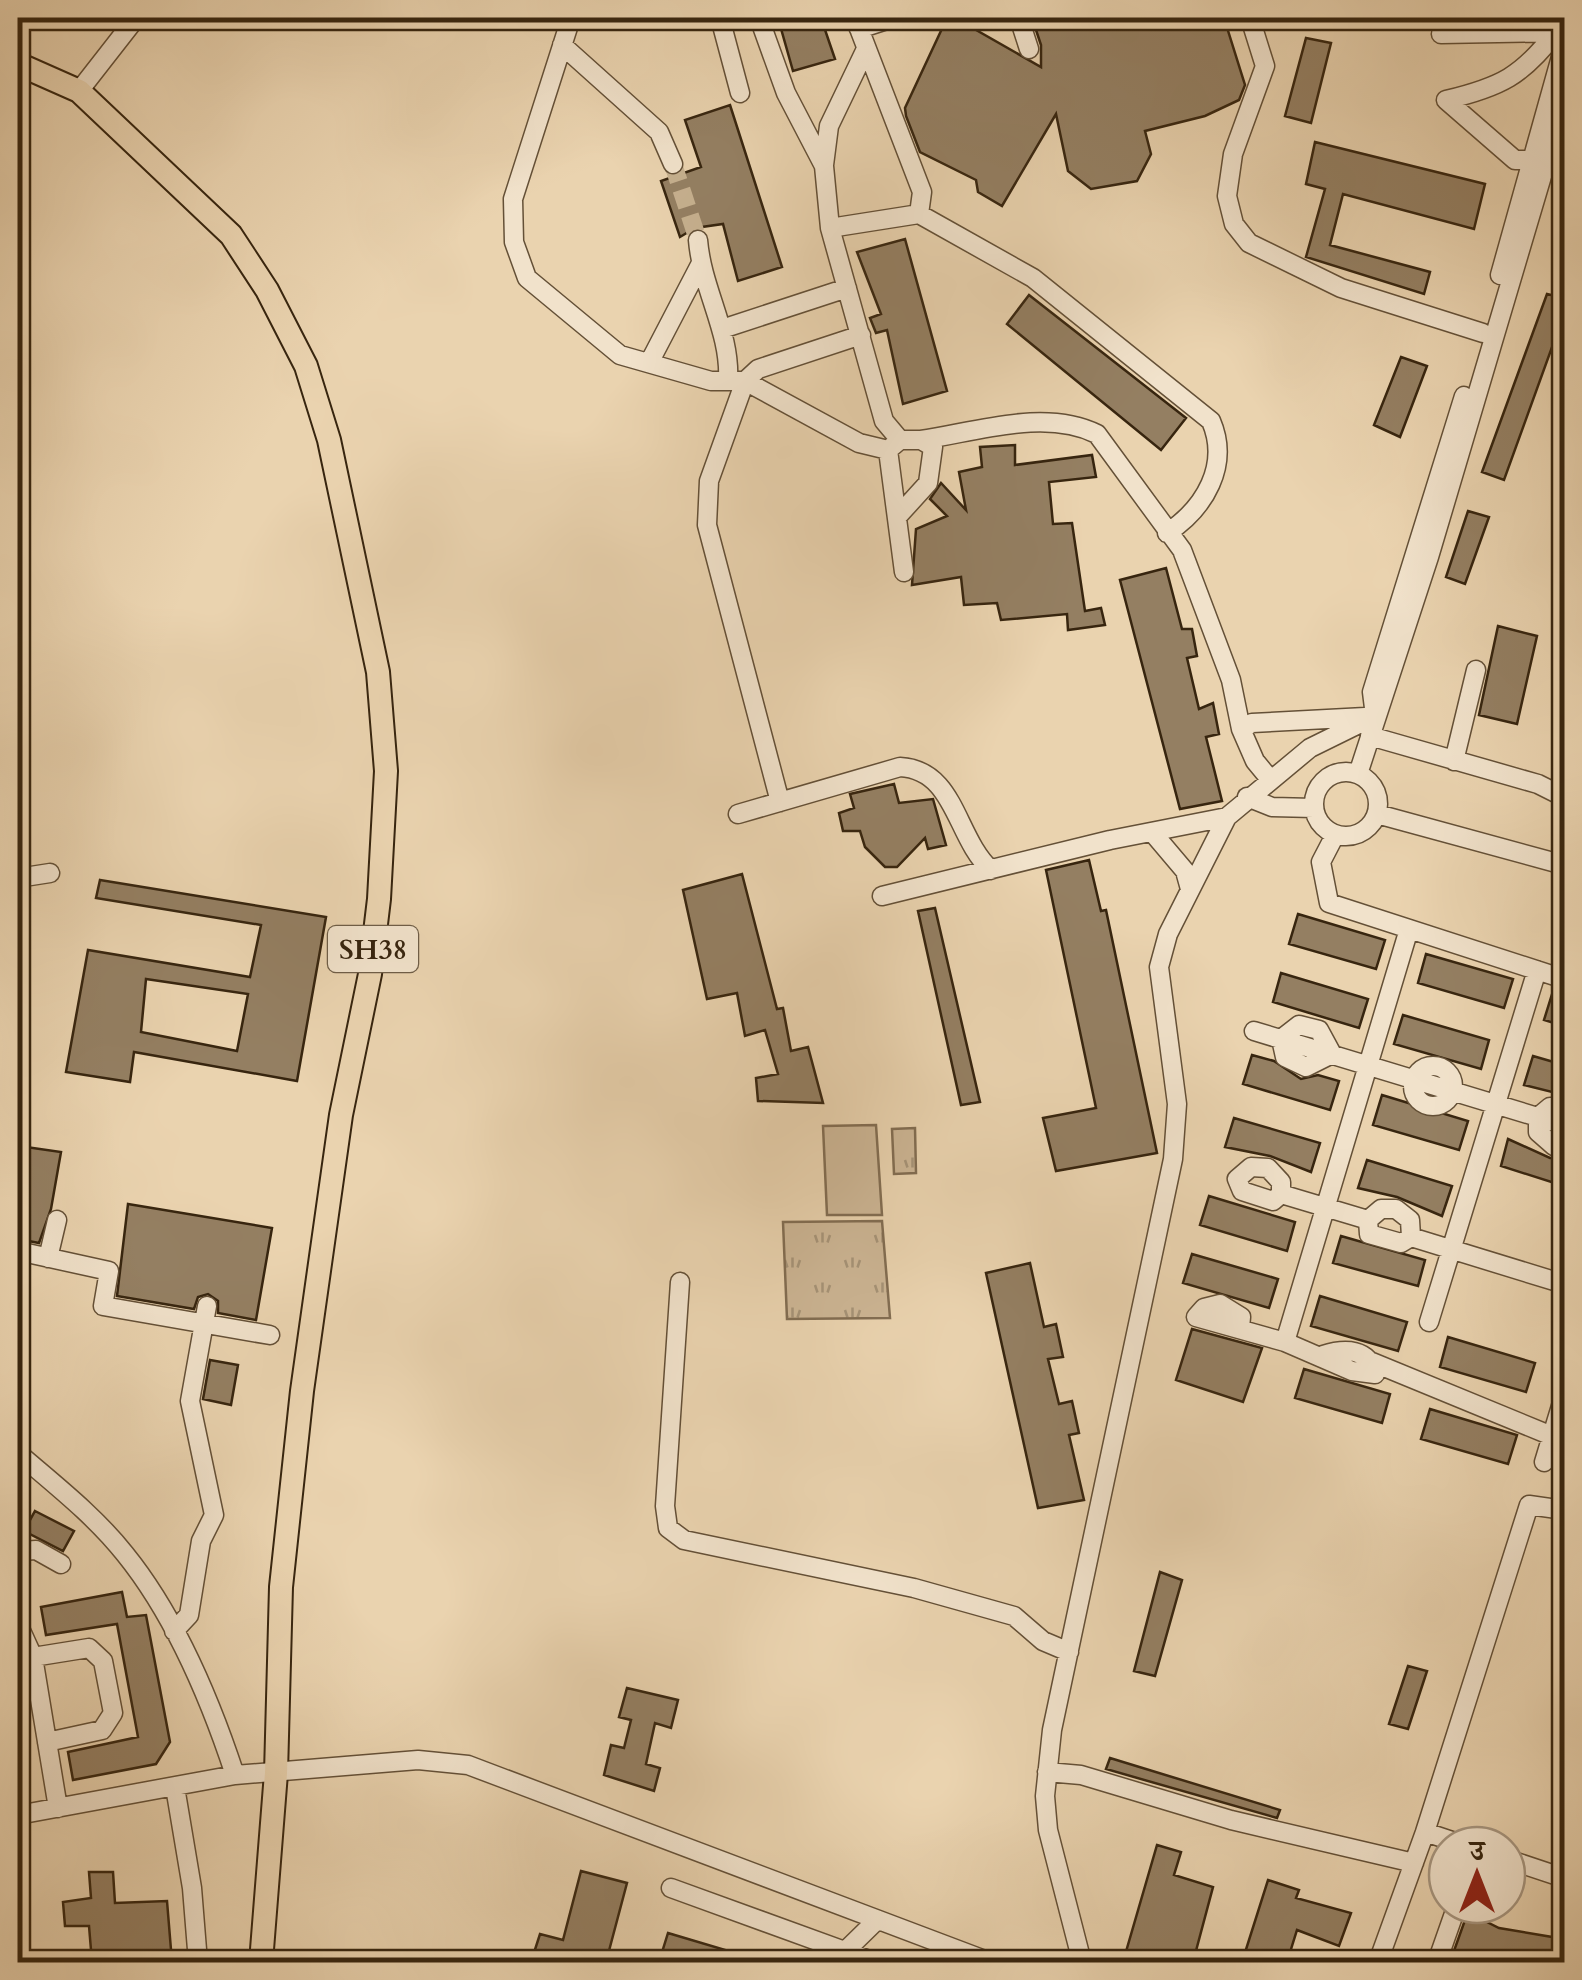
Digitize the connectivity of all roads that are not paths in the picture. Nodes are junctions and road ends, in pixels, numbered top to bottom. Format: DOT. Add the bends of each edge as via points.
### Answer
graph roads {
  1 [pos="136,18"];
  2 [pos="572,18"];
  3 [pos="720,18"];
  4 [pos="759,18"];
  5 [pos="894,18"];
  6 [pos="1020,18"];
  7 [pos="1250,18"];
  8 [pos="857,23"];
  9 [pos="1441,34"];
  10 [pos="1562,37"];
  11 [pos="562,45"];
  12 [pos="1030,49"];
  13 [pos="866,51"];
  14 [pos="18,64"];
  15 [pos="79,91"];
  16 [pos="740,94"];
  17 [pos="1564,102"];
  18 [pos="1541,160"];
  19 [pos="673,164"];
  20 [pos="824,166"];
  21 [pos="920,214"];
  22 [pos="830,228"];
  23 [pos="698,240"];
  24 [pos="700,265"];
  25 [pos="847,288"];
  26 [pos="722,329"];
  27 [pos="1483,333"];
  28 [pos="861,335"];
  29 [pos="650,364"];
  30 [pos="737,381"];
  31 [pos="921,440"];
  32 [pos="894,445"];
  33 [pos="898,516"];
  34 [pos="1167,533"];
  35 [pos="904,572"];
  36 [pos="1476,670"];
  37 [pos="1375,716"];
  38 [pos="1241,729"];
  39 [pos="1370,736"];
  40 [pos="1454,760"];
  41 [pos="1358,774"];
  42 [pos="1269,778"];
  43 [pos="1248,797"];
  44 [pos="1564,797"];
  45 [pos="780,802"];
  46 [pos="1314,808"];
  47 [pos="738,814"];
  48 [pos="1378,814"];
  49 [pos="1227,816"];
  50 [pos="1152,832"];
  51 [pos="1335,834"];
  52 [pos="1564,865"];
  53 [pos="991,870"];
  54 [pos="50,874"];
  55 [pos="18,878"];
  56 [pos="1190,889"];
  57 [pos="882,896"];
  58 [pos="1409,928"];
  59 [pos="1537,970"];
  60 [pos="1564,979"];
  61 [pos="1254,1031"];
  62 [pos="1368,1065"];
  63 [pos="1496,1104"];
  64 [pos="1564,1107"];
  65 [pos="1538,1117"];
  66 [pos="1564,1125"];
  67 [pos="1564,1145"];
  68 [pos="1281,1194"];
  69 [pos="1325,1207"];
  70 [pos="57,1220"];
  71 [pos="1368,1220"];
  72 [pos="1411,1236"];
  73 [pos="1452,1249"];
  74 [pos="18,1251"];
  75 [pos="48,1258"];
  76 [pos="680,1282"];
  77 [pos="1564,1284"];
  78 [pos="206,1315"];
  79 [pos="1429,1322"];
  80 [pos="1240,1328"];
  81 [pos="270,1335"];
  82 [pos="1285,1342"];
  83 [pos="1564,1396"];
  84 [pos="1552,1436"];
  85 [pos="18,1453"];
  86 [pos="1544,1462"];
  87 [pos="1564,1510"];
  88 [pos="18,1558"];
  89 [pos="61,1564"];
  90 [pos="18,1624"];
  91 [pos="174,1631"];
  92 [pos="1070,1652"];
  93 [pos="33,1657"];
  94 [pos="47,1742"];
  95 [pos="1047,1772"];
  96 [pos="276,1773"];
  97 [pos="236,1775"];
  98 [pos="176,1787"];
  99 [pos="58,1808"];
  100 [pos="18,1815"];
  101 [pos="1425,1832"];
  102 [pos="1414,1863"];
  103 [pos="1527,1866"];
  104 [pos="1564,1878"];
  105 [pos="671,1888"];
  106 [pos="877,1920"];
  107 [pos="1450,1925"];
  108 [pos="840,1957"];
  109 [pos="978,1961"];
  110 [pos="198,1962"];
  111 [pos="260,1962"];
  112 [pos="875,1962"];
  113 [pos="1082,1962"];
  114 [pos="1378,1962"];
  115 [pos="1437,1962"];
  1 -- 15 [label="street"];
  2 -- 11 [label="street"];
  3 -- 16 [label="street"];
  4 -- 20 [label="street" via="786,93"];
  5 -- 8 [label="street"];
  6 -- 12 [label="street"];
  7 -- 27 [label="street" via="1265,66 1232,154 1227,196 1234,224 1249,243 1341,288"];
  8 -- 13 [label="street"];
  9 -- 10 [label="street"];
  10 -- 18 [label="street"];
  10 -- 18 [label="street" via="1504,84 1446,100 1515,160"];
  11 -- 19 [label="street" via="659,132"];
  11 -- 29 [label="street" via="513,199 514,242 527,278 620,354"];
  13 -- 20 [label="street" via="829,126"];
  13 -- 21 [label="street" via="922,192"];
  14 -- 15 [label="main road, SH38"];
  15 -- 96 [label="main road, SH38" via="230,235 268,290 306,366 328,440 378,672 386,770 379,899 302,1390 280,1587"];
  17 -- 18 [label="street"];
  18 -- 27 [label="street"];
  18 -- 37 [label="street" via="1386,700"];
  20 -- 22 [label="street"];
  21 -- 22 [label="street"];
  21 -- 34 [label="street" via="1033,278 1211,421 1220,442 1217,466 1204,498"];
  22 -- 25 [label="street"];
  23 -- 24 [label="street"];
  24 -- 26 [label="street"];
  24 -- 29 [label="street"];
  25 -- 26 [label="street"];
  25 -- 28 [label="street"];
  26 -- 30 [label="street"];
  27 -- 37 [label="street" via="1372,692"];
  28 -- 30 [label="street"];
  28 -- 32 [label="street"];
  29 -- 30 [label="street" via="711,382"];
  30 -- 32 [label="street" via="858,443"];
  30 -- 45 [label="street" via="706,510"];
  31 -- 32 [label="street"];
  31 -- 33 [label="street" via="933,448 928,483"];
  31 -- 34 [label="street" via="1051,420 1076,424 1097,434"];
  32 -- 33 [label="street"];
  33 -- 35 [label="street"];
  34 -- 38 [label="street" via="1189,568 1231,680"];
  36 -- 40 [label="street"];
  37 -- 38 [label="street"];
  37 -- 39 [label="street"];
  37 -- 42 [label="street" via="1324,740"];
  38 -- 42 [label="street"];
  39 -- 40 [label="street"];
  39 -- 41 [label="street"];
  40 -- 44 [label="street"];
  41 -- 46 [label="street" via="1326,778"];
  41 -- 48 [label="street" via="1376,789"];
  42 -- 43 [label="street"];
  43 -- 46 [label="street" via="1272,808"];
  43 -- 49 [label="street"];
  45 -- 47 [label="street"];
  45 -- 53 [label="street" via="900,767 918,768 946,790 973,854"];
  46 -- 51 [label="street" via="1320,824"];
  48 -- 51 [label="street" via="1360,834"];
  48 -- 52 [label="street"];
  49 -- 50 [label="street"];
  49 -- 56 [label="street"];
  50 -- 53 [label="street"];
  50 -- 56 [label="street" via="1185,871"];
  51 -- 58 [label="street" via="1320,862 1329,902"];
  53 -- 57 [label="street"];
  54 -- 55 [label="street"];
  56 -- 92 [label="street" via="1159,966 1177,1104 1174,1160"];
  58 -- 59 [label="street"];
  58 -- 62 [label="street"];
  59 -- 60 [label="street"];
  59 -- 63 [label="street"];
  61 -- 62 [label="street"];
  62 -- 63 [label="street"];
  62 -- 69 [label="street"];
  63 -- 65 [label="street"];
  63 -- 73 [label="street"];
  64 -- 65 [label="street" via="1550,1107"];
  65 -- 66 [label="street"];
  65 -- 67 [label="street" via="1538,1132 1554,1146"];
  68 -- 69 [label="street"];
  69 -- 71 [label="street"];
  69 -- 82 [label="street"];
  70 -- 75 [label="street"];
  71 -- 72 [label="street" via="1369,1234 1401,1243"];
  71 -- 72 [label="street" via="1381,1208 1396,1209 1410,1220"];
  72 -- 73 [label="street"];
  73 -- 77 [label="street"];
  73 -- 79 [label="street"];
  74 -- 75 [label="street"];
  75 -- 78 [label="street" via="110,1272 104,1306"];
  76 -- 92 [label="street" via="668,1528 684,1540 1014,1616 1043,1641"];
  78 -- 81 [label="street"];
  78 -- 91 [label="street" via="190,1401 214,1515 201,1541 189,1615"];
  80 -- 82 [label="street"];
  82 -- 84 [label="street" via="1323,1356 1362,1353"];
  83 -- 84 [label="street"];
  84 -- 86 [label="street"];
  85 -- 91 [label="street" via="127,1556"];
  87 -- 101 [label="street" via="1529,1506"];
  88 -- 89 [label="street" via="36,1550"];
  90 -- 93 [label="street"];
  91 -- 97 [label="street"];
  92 -- 95 [label="street"];
  93 -- 94 [label="street"];
  93 -- 94 [label="street" via="90,1648 103,1662 113,1713 102,1730"];
  94 -- 99 [label="street"];
  95 -- 102 [label="street" via="1082,1775 1231,1820"];
  95 -- 113 [label="street" via="1048,1830"];
  96 -- 97 [label="street"];
  96 -- 106 [label="street" via="418,1760 468,1765"];
  96 -- 111 [label="main road, SH38"];
  97 -- 98 [label="street"];
  98 -- 99 [label="street"];
  98 -- 110 [label="street"];
  99 -- 100 [label="street"];
  101 -- 102 [label="street"];
  102 -- 114 [label="street"];
  103 -- 104 [label="street"];
  105 -- 108 [label="street"];
  106 -- 108 [label="street"];
  106 -- 109 [label="street"];
  107 -- 115 [label="street"];
  108 -- 112 [label="street"];
}
